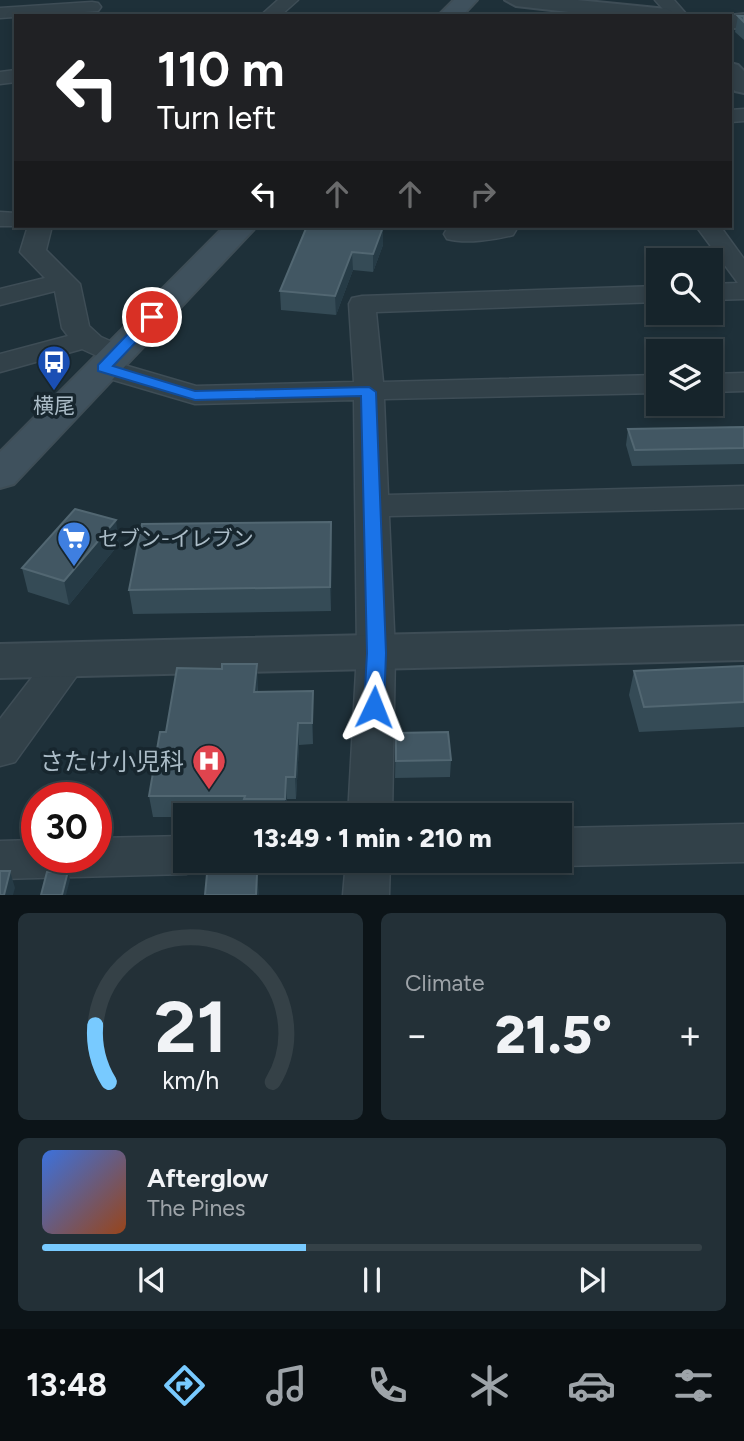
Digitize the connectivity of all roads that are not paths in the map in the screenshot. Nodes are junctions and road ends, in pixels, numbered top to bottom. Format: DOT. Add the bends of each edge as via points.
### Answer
graph roads {
  1 [pos="289,0"];
  2 [pos="466,0"];
  3 [pos="516,0"];
  4 [pos="664,0"];
  5 [pos="95,8"];
  6 [pos="0,13"];
  7 [pos="272,14"];
  8 [pos="451,14"];
  9 [pos="648,14"];
  10 [pos="677,14"];
  11 [pos="732,72"];
  12 [pos="744,86"];
  13 [pos="39,228"];
  14 [pos="240,228"];
  15 [pos="502,228"];
  16 [pos="709,228"];
  17 [pos="456,234"];
  18 [pos="744,277"];
  19 [pos="64,281"];
  20 [pos="744,291"];
  21 [pos="723,292"];
  22 [pos="646,294"];
  23 [pos="0,297"];
  24 [pos="102,354"];
  25 [pos="0,363"];
  26 [pos="744,382"];
  27 [pos="723,383"];
  28 [pos="646,384"];
  29 [pos="369,392"];
  30 [pos="0,475"];
  31 [pos="744,497"];
  32 [pos="372,506"];
  33 [pos="744,643"];
  34 [pos="376,653"];
  35 [pos="67,660"];
  36 [pos="0,661"];
  37 [pos="0,750"];
  38 [pos="370,803"];
  39 [pos="744,843"];
  40 [pos="572,847"];
  41 [pos="173,855"];
  42 [pos="0,860"];
  43 [pos="367,873"];
  44 [pos="366,895"];
  1 -- 7 [label="street"];
  2 -- 8 [label="main road"];
  3 -- 9 [label="street"];
  4 -- 10 [label="street"];
  5 -- 6 [label="street"];
  11 -- 12 [label="street"];
  13 -- 19 [label="street" via="33,252"];
  14 -- 24 [label="main road"];
  15 -- 17 [label="street"];
  16 -- 18 [label="street"];
  19 -- 23 [label="street"];
  19 -- 24 [label="street" via="76,328"];
  20 -- 21 [label="street"];
  22 -- 29 [label="street" via="362,304"];
  24 -- 25 [label="street"];
  24 -- 29 [label="street" via="195,395"];
  24 -- 30 [label="main road"];
  26 -- 27 [label="street"];
  28 -- 29 [label="street"];
  29 -- 32 [label="street"];
  31 -- 32 [label="street"];
  32 -- 34 [label="street"];
  33 -- 34 [label="street"];
  34 -- 35 [label="street"];
  34 -- 38 [label="street"];
  35 -- 36 [label="street"];
  35 -- 37 [label="street"];
  39 -- 40 [label="street"];
  41 -- 42 [label="street"];
  43 -- 44 [label="street"];
}
